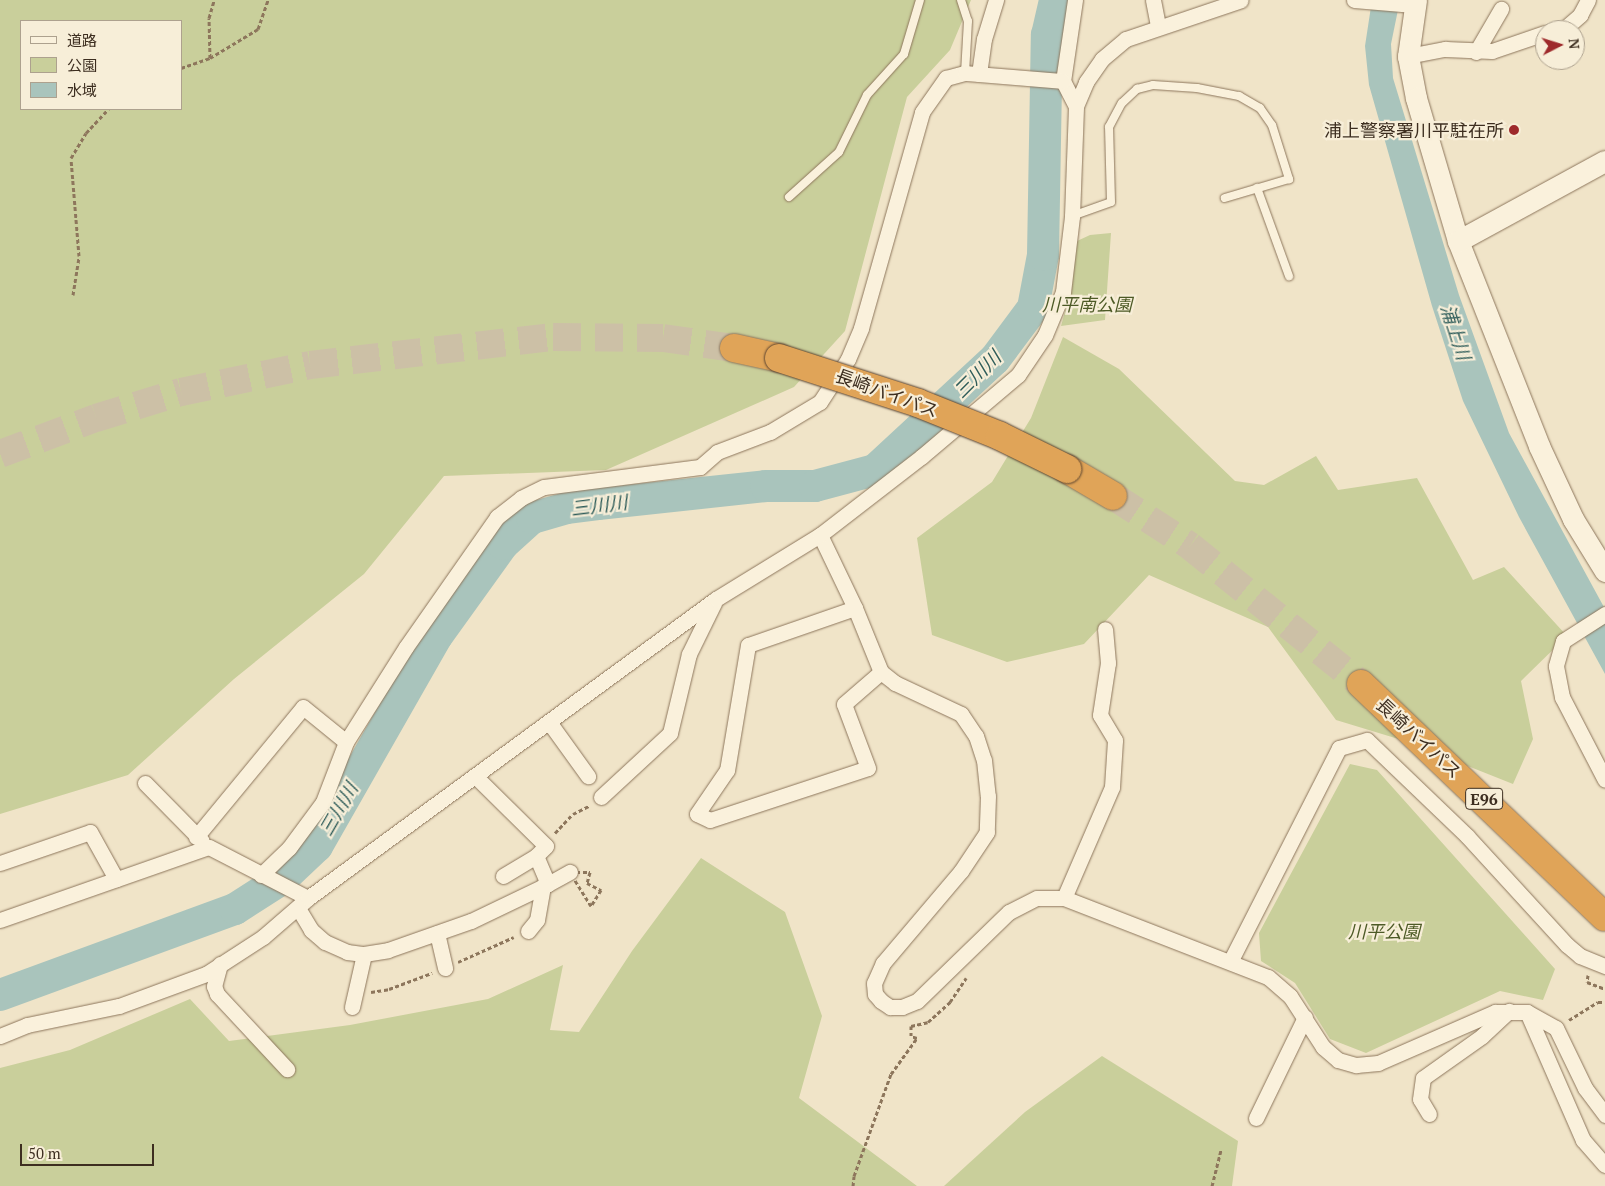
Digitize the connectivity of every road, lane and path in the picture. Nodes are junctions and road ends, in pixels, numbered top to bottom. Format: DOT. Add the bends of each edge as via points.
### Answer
graph roads {
  1 [pos="214,0"];
  2 [pos="268,0"];
  3 [pos="920,0"];
  4 [pos="961,0"];
  5 [pos="996,0"];
  6 [pos="1075,0"];
  7 [pos="1153,0"];
  8 [pos="1241,0"];
  9 [pos="1358,0"];
  10 [pos="1588,0"];
  11 [pos="1415,2"];
  12 [pos="1501,9"];
  13 [pos="1575,20"];
  14 [pos="1158,26"];
  15 [pos="1535,37"];
  16 [pos="1476,52"];
  17 [pos="1408,56"];
  18 [pos="210,58"];
  19 [pos="182,68"];
  20 [pos="972,73"];
  21 [pos="1063,82"];
  22 [pos="1076,106"];
  23 [pos="107,110"];
  24 [pos="1605,161"];
  25 [pos="1257,188"];
  26 [pos="789,197"];
  27 [pos="1225,198"];
  28 [pos="1072,216"];
  29 [pos="1458,241"];
  30 [pos="1290,276"];
  31 [pos="73,295"];
  32 [pos="734,348"];
  33 [pos="1113,496"];
  34 [pos="820,534"];
  35 [pos="1605,571"];
  36 [pos="716,599"];
  37 [pos="855,608"];
  38 [pos="1605,614"];
  39 [pos="1106,630"];
  40 [pos="880,672"];
  41 [pos="1361,684"];
  42 [pos="549,722"];
  43 [pos="346,742"];
  44 [pos="475,776"];
  45 [pos="588,776"];
  46 [pos="1605,780"];
  47 [pos="145,783"];
  48 [pos="601,797"];
  49 [pos="196,837"];
  50 [pos="209,847"];
  51 [pos="541,851"];
  52 [pos="0,863"];
  53 [pos="570,872"];
  54 [pos="261,875"];
  55 [pos="503,876"];
  56 [pos="116,879"];
  57 [pos="546,885"];
  58 [pos="1064,898"];
  59 [pos="303,903"];
  60 [pos="1605,917"];
  61 [pos="0,920"];
  62 [pos="528,931"];
  63 [pos="437,933"];
  64 [pos="364,954"];
  65 [pos="1231,960"];
  66 [pos="220,964"];
  67 [pos="1605,966"];
  68 [pos="445,968"];
  69 [pos="1605,1002"];
  70 [pos="352,1007"];
  71 [pos="1509,1010"];
  72 [pos="1527,1012"];
  73 [pos="1305,1017"];
  74 [pos="1556,1028"];
  75 [pos="0,1036"];
  76 [pos="917,1038"];
  77 [pos="287,1070"];
  78 [pos="1429,1114"];
  79 [pos="1605,1115"];
  80 [pos="1256,1118"];
  81 [pos="1221,1150"];
  82 [pos="1605,1165"];
  83 [pos="853,1186"];
  84 [pos="1212,1186"];
  1 -- 18 [label="path" via="209,18"];
  2 -- 18 [label="path" via="258,29"];
  3 -- 26 [label="lane" via="904,54 867,95 839,152"];
  4 -- 20 [label="lane" via="968,20"];
  5 -- 20 [label="street"];
  6 -- 21 [label="street"];
  7 -- 14 [label="street"];
  8 -- 14 [label="street"];
  9 -- 11 [label="street"];
  10 -- 13 [label="street"];
  11 -- 17 [label="street"];
  12 -- 16 [label="street"];
  14 -- 22 [label="street" via="1114,47 1086,82"];
  15 -- 16 [label="street" via="1506,48"];
  16 -- 17 [label="street" via="1444,49"];
  17 -- 29 [label="street" via="1416,98"];
  18 -- 19 [label="path"];
  20 -- 21 [label="street"];
  20 -- 43 [label="street" via="946,78 922,112 861,328 848,359 820,402 770,432 717,452 700,467 544,487 521,498 497,517 472,551"];
  21 -- 22 [label="street"];
  22 -- 28 [label="street"];
  23 -- 31 [label="path" via="86,132 71,158 79,256"];
  24 -- 29 [label="street"];
  25 -- 27 [label="lane"];
  25 -- 28 [label="lane" via="1289,179 1272,125 1260,108 1239,96 1197,88 1153,85 1137,89 1122,103 1109,127 1111,202"];
  25 -- 30 [label="lane"];
  28 -- 34 [label="street" via="1063,292 1045,335 1018,374 922,457"];
  29 -- 35 [label="street" via="1539,446 1573,519"];
  32 -- 33 [label="highway, 長崎バイパス, bridge" via="780,358 918,403 1000,436"];
  34 -- 36 [label="street"];
  34 -- 37 [label="street"];
  36 -- 42 [label="street"];
  36 -- 48 [label="street" via="689,654 670,733"];
  37 -- 40 [label="street"];
  37 -- 40 [label="street" via="748,645 727,770 697,814 710,820 868,768 844,704"];
  38 -- 46 [label="street" via="1567,636 1558,653 1558,682"];
  39 -- 58 [label="street" via="1108,663 1100,715 1115,740 1112,787"];
  40 -- 58 [label="street" via="895,683 949,707 969,720 984,760 989,814 987,832 980,847 883,963 874,983 876,994 890,1007 902,1007 917,1001 1009,912 1037,898"];
  41 -- 60 [label="highway, 長崎バイパス / E96"];
  42 -- 44 [label="street"];
  42 -- 45 [label="street"];
  43 -- 49 [label="street" via="303,707"];
  43 -- 54 [label="street" via="323,802 289,848"];
  44 -- 51 [label="street"];
  44 -- 59 [label="street"];
  47 -- 49 [label="street"];
  48 -- 51 [label="path" via="573,814"];
  49 -- 50 [label="street"];
  50 -- 54 [label="street"];
  50 -- 56 [label="street"];
  51 -- 55 [label="street"];
  51 -- 57 [label="street"];
  52 -- 56 [label="street" via="90,832"];
  53 -- 53 [label="path" via="590,872 586,884 601,890 591,906"];
  53 -- 57 [label="street"];
  54 -- 59 [label="street"];
  56 -- 61 [label="street"];
  57 -- 62 [label="street" via="537,920"];
  57 -- 63 [label="street" via="471,921"];
  58 -- 65 [label="street"];
  59 -- 64 [label="street" via="311,930 325,942 346,952"];
  59 -- 66 [label="street" via="263,937"];
  63 -- 64 [label="street" via="388,950"];
  63 -- 68 [label="street"];
  64 -- 70 [label="street"];
  65 -- 67 [label="street" via="1339,748 1367,740 1467,836 1567,945 1580,956"];
  65 -- 73 [label="street" via="1281,986"];
  66 -- 75 [label="street" via="172,988 119,1006 27,1025"];
  66 -- 77 [label="street" via="214,986 218,994"];
  69 -- 74 [label="path" via="1598,1002"];
  71 -- 72 [label="street"];
  71 -- 73 [label="street" via="1495,1012 1378,1063 1356,1065 1338,1060 1323,1047"];
  71 -- 78 [label="street" via="1482,1036 1423,1078 1420,1099"];
  72 -- 74 [label="street"];
  72 -- 82 [label="street" via="1583,1140"];
  73 -- 80 [label="street"];
  74 -- 79 [label="street" via="1585,1088"];
  76 -- 83 [label="path" via="890,1074"];
  81 -- 84 [label="path"];
}
